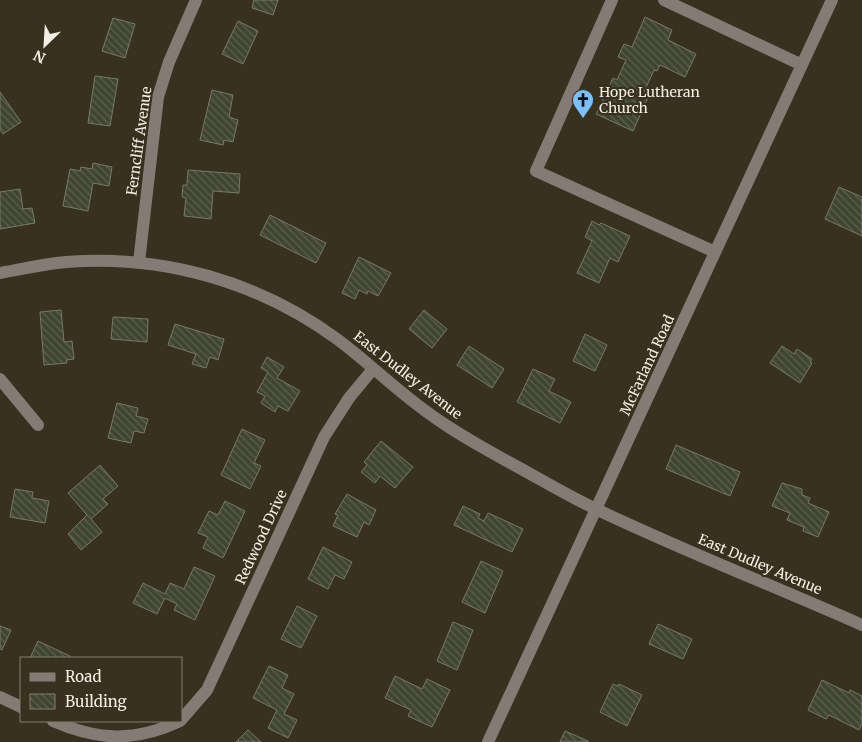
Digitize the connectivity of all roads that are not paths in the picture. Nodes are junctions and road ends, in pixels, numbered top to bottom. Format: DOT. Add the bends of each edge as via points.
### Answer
graph roads {
  1 [pos="196,0"];
  2 [pos="612,0"];
  3 [pos="664,0"];
  4 [pos="832,0"];
  5 [pos="802,65"];
  6 [pos="715,252"];
  7 [pos="139,262"];
  8 [pos="0,273"];
  9 [pos="373,369"];
  10 [pos="0,380"];
  11 [pos="38,425"];
  12 [pos="596,510"];
  13 [pos="862,625"];
  14 [pos="0,698"];
  15 [pos="20,707"];
  16 [pos="182,718"];
  17 [pos="55,722"];
  18 [pos="176,722"];
  19 [pos="488,742"];
  1 -- 7 [label="street, Ferncliff Avenue" via="169,62 158,97"];
  2 -- 6 [label="street" via="536,171"];
  3 -- 5 [label="street"];
  4 -- 5 [label="street, McFarland Road"];
  5 -- 6 [label="street, McFarland Road"];
  6 -- 12 [label="street, McFarland Road"];
  7 -- 8 [label="street, East Dudley Avenue" via="70,262"];
  7 -- 9 [label="street, East Dudley Avenue" via="204,274 267,297 311,321"];
  9 -- 12 [label="street, East Dudley Avenue" via="452,430"];
  9 -- 16 [label="street, Redwood Drive" via="349,398 324,437 211,683 197,704"];
  10 -- 11 [label="street"];
  12 -- 13 [label="street, East Dudley Avenue"];
  12 -- 19 [label="street, McFarland Road"];
  14 -- 15 [label="street"];
  17 -- 18 [label="street, Redwood Drive" via="81,733 114,740 148,737"];
}
